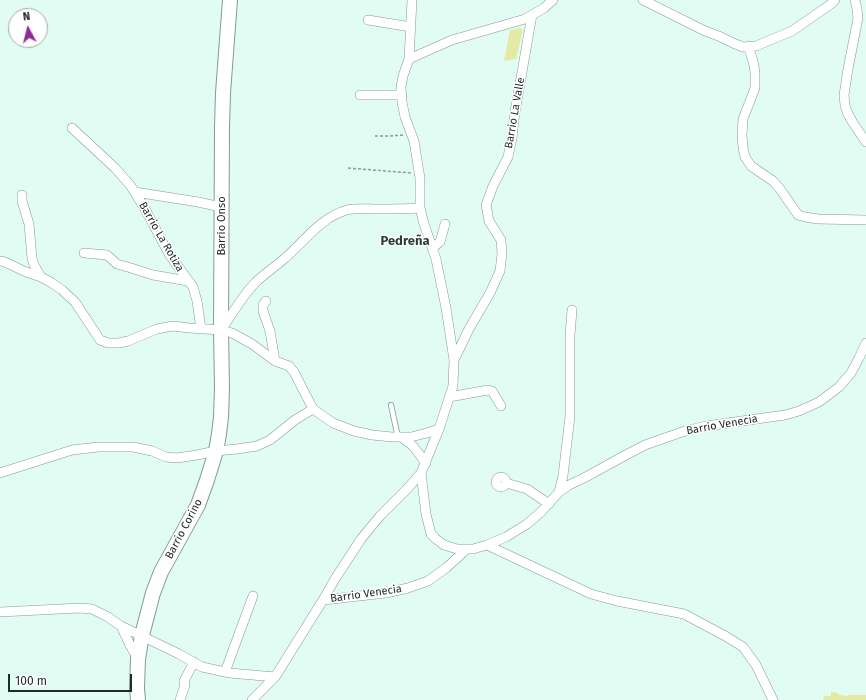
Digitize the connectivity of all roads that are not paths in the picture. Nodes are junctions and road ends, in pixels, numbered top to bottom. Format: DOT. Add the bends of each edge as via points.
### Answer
graph roads {
  1 [pos="230,0"];
  2 [pos="412,0"];
  3 [pos="553,0"];
  4 [pos="643,0"];
  5 [pos="835,0"];
  6 [pos="855,0"];
  7 [pos="532,15"];
  8 [pos="368,20"];
  9 [pos="411,27"];
  10 [pos="748,46"];
  11 [pos="409,59"];
  12 [pos="360,95"];
  13 [pos="402,95"];
  14 [pos="72,128"];
  15 [pos="866,142"];
  16 [pos="135,192"];
  17 [pos="22,195"];
  18 [pos="221,208"];
  19 [pos="420,208"];
  20 [pos="866,220"];
  21 [pos="445,224"];
  22 [pos="432,248"];
  23 [pos="84,253"];
  24 [pos="0,261"];
  25 [pos="41,278"];
  26 [pos="188,281"];
  27 [pos="266,301"];
  28 [pos="572,310"];
  29 [pos="201,329"];
  30 [pos="221,330"];
  31 [pos="866,343"];
  32 [pos="454,360"];
  33 [pos="274,361"];
  34 [pos="450,397"];
  35 [pos="391,405"];
  36 [pos="501,406"];
  37 [pos="313,409"];
  38 [pos="439,429"];
  39 [pos="401,437"];
  40 [pos="216,451"];
  41 [pos="426,462"];
  42 [pos="0,473"];
  43 [pos="421,473"];
  44 [pos="506,484"];
  45 [pos="559,492"];
  46 [pos="549,504"];
  47 [pos="487,545"];
  48 [pos="467,549"];
  49 [pos="253,596"];
  50 [pos="324,600"];
  51 [pos="0,612"];
  52 [pos="121,626"];
  53 [pos="137,640"];
  54 [pos="194,662"];
  55 [pos="225,672"];
  56 [pos="275,677"];
  57 [pos="138,700"];
  58 [pos="180,700"];
  59 [pos="252,700"];
  60 [pos="773,700"];
  1 -- 18 [label="main road, Barrio Onso" via="223,100"];
  2 -- 9 [label="street"];
  3 -- 7 [label="street"];
  4 -- 10 [label="street" via="733,44"];
  5 -- 10 [label="street" via="792,31 756,46"];
  6 -- 15 [label="street" via="858,18 844,95 847,112"];
  7 -- 11 [label="street" via="452,40"];
  7 -- 32 [label="street, Barrio La Valle" via="508,156 486,205 489,221 501,240 500,270"];
  8 -- 9 [label="street"];
  9 -- 11 [label="street"];
  10 -- 20 [label="street" via="755,72 755,88 743,119 742,135 746,157 752,166 773,181 798,215 818,219"];
  11 -- 13 [label="street" via="403,76"];
  12 -- 13 [label="street"];
  13 -- 19 [label="street" via="405,117 414,141 419,174"];
  14 -- 16 [label="street, Barrio La Rotiza" via="115,168"];
  16 -- 18 [label="street, Barrio La Rotiza"];
  16 -- 26 [label="street, Barrio La Rotiza" via="169,254"];
  17 -- 25 [label="street" via="29,224 32,258"];
  18 -- 30 [label="main road, Barrio Onso"];
  19 -- 22 [label="street"];
  19 -- 30 [label="street" via="360,208 338,214 305,238 286,258 255,283"];
  21 -- 22 [label="street" via="440,242"];
  22 -- 32 [label="street" via="446,308"];
  23 -- 26 [label="street, Barrio La Rotiza" via="107,255 117,264 154,275"];
  24 -- 25 [label="street"];
  25 -- 29 [label="street" via="62,290 75,302 100,340 108,343 128,341 157,329 173,326"];
  26 -- 29 [label="street, Barrio La Rotiza" via="193,287 197,301"];
  27 -- 33 [label="street" via="263,311 270,331"];
  28 -- 45 [label="street, Barrio Venecia" via="570,416"];
  29 -- 30 [label="street"];
  30 -- 33 [label="street" via="252,344"];
  30 -- 40 [label="main road, Barrio Onso" via="221,417"];
  31 -- 45 [label="street, Barrio Venecia" via="851,373 839,388 819,402 785,415 684,431 645,445"];
  32 -- 34 [label="street"];
  33 -- 37 [label="street" via="289,366 294,372"];
  34 -- 36 [label="street" via="488,390 492,391"];
  34 -- 38 [label="street"];
  35 -- 39 [label="lane" via="397,432"];
  37 -- 39 [label="street" via="333,423 354,431"];
  37 -- 40 [label="street" via="264,443"];
  38 -- 39 [label="street" via="411,437"];
  38 -- 41 [label="street"];
  39 -- 41 [label="street" via="413,446"];
  40 -- 42 [label="street" via="177,458 133,447 98,447 72,450"];
  40 -- 53 [label="main road, Barrio Corino" via="198,505 161,572"];
  41 -- 43 [label="street"];
  43 -- 48 [label="street, Barrio Venecia" via="431,534 444,545"];
  43 -- 50 [label="street" via="361,539"];
  44 -- 46 [label="street" via="527,489"];
  45 -- 46 [label="street, Barrio Venecia"];
  46 -- 47 [label="street, Barrio Venecia" via="527,524 506,538"];
  47 -- 48 [label="street, Barrio Venecia"];
  47 -- 60 [label="street" via="591,594 684,614 727,637 743,647 756,665"];
  48 -- 50 [label="street, Barrio Venecia" via="428,581 386,593"];
  49 -- 55 [label="street"];
  50 -- 56 [label="street"];
  51 -- 52 [label="street" via="80,608 108,617"];
  52 -- 53 [label="street"];
  52 -- 53 [label="street"];
  53 -- 54 [label="street"];
  53 -- 57 [label="main road, Barrio Corino"];
  54 -- 55 [label="street" via="202,667"];
  54 -- 58 [label="street" via="184,681"];
  55 -- 56 [label="street"];
  56 -- 59 [label="street"];
}
